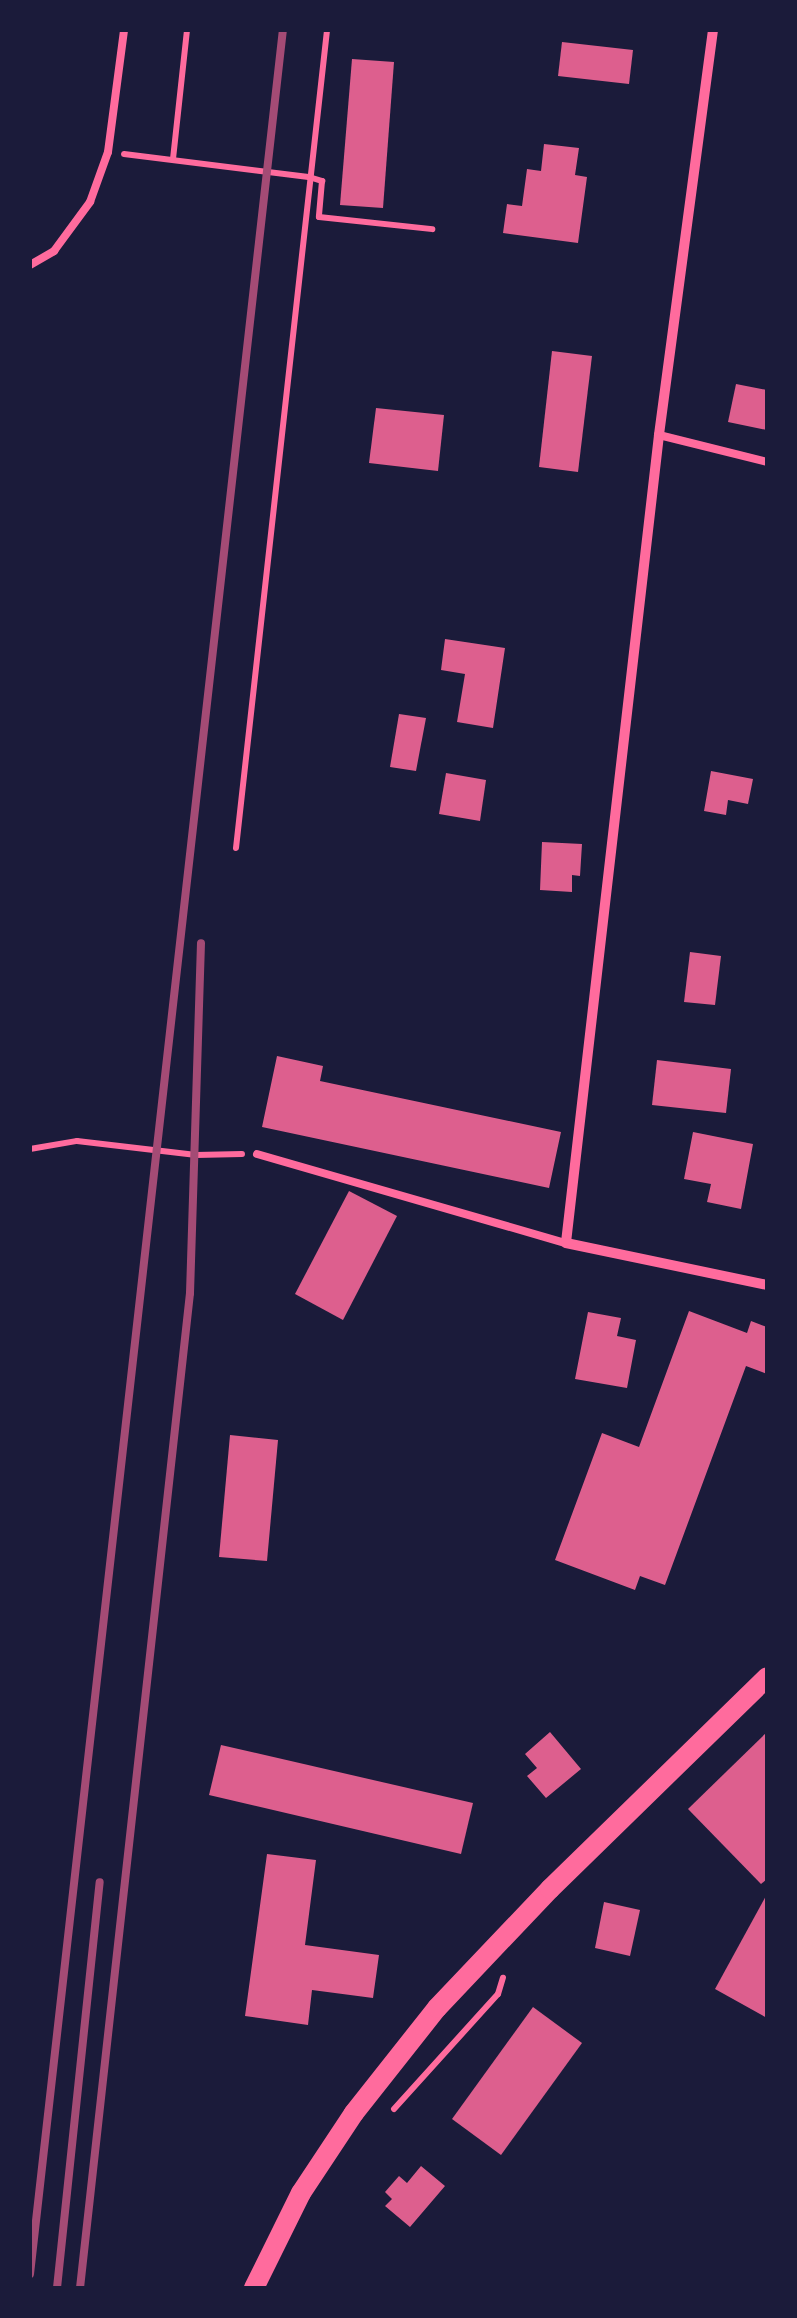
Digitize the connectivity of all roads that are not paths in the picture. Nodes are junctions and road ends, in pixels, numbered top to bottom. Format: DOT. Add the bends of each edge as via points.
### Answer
graph roads {
  1 [pos="124,30"];
  2 [pos="714,30"];
  3 [pos="30,264"];
  4 [pos="660,435"];
  5 [pos="767,462"];
  6 [pos="257,1154"];
  7 [pos="566,1243"];
  8 [pos="767,1285"];
  9 [pos="767,1677"];
  10 [pos="254,2288"];
  1 -- 3 [label="lane" via="108,152 90,202 54,250"];
  2 -- 4 [label="street"];
  4 -- 5 [label="lane"];
  4 -- 7 [label="street"];
  6 -- 7 [label="lane"];
  7 -- 8 [label="street"];
  9 -- 10 [label="main road" via="437,2008 300,2193"];
}
